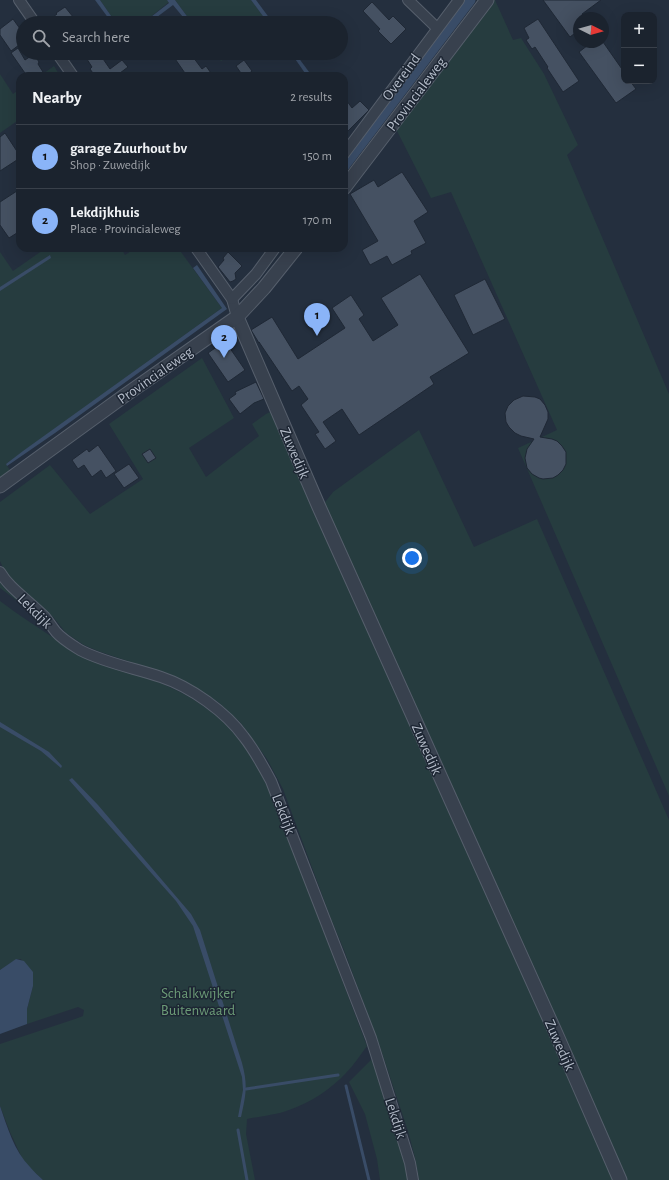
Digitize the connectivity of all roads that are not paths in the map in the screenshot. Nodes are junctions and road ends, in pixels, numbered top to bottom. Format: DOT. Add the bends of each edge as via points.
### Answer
graph roads {
  1 [pos="19,0"];
  2 [pos="408,0"];
  3 [pos="459,0"];
  4 [pos="487,0"];
  5 [pos="30,16"];
  6 [pos="437,28"];
  7 [pos="62,60"];
  8 [pos="71,72"];
  9 [pos="348,149"];
  10 [pos="348,183"];
  11 [pos="199,252"];
  12 [pos="272,252"];
  13 [pos="293,252"];
  14 [pos="232,299"];
  15 [pos="237,317"];
  16 [pos="0,486"];
  17 [pos="0,572"];
  18 [pos="413,1180"];
  19 [pos="620,1180"];
  1 -- 5 [label="street"];
  2 -- 6 [label="street"];
  3 -- 6 [label="street, Overeind"];
  4 -- 10 [label="street, Provincialeweg"];
  6 -- 9 [label="street, Overeind"];
  7 -- 8 [label="street"];
  11 -- 14 [label="street"];
  12 -- 14 [label="street" via="256,274"];
  13 -- 15 [label="street, Provincialeweg"];
  14 -- 15 [label="street"];
  15 -- 16 [label="street, Provincialeweg"];
  15 -- 19 [label="street, Zuwedijk" via="319,507"];
  17 -- 18 [label="street, Lekdijk" via="67,642 96,657 186,688 207,701 230,721 255,752 271,781 371,1038"];
}
